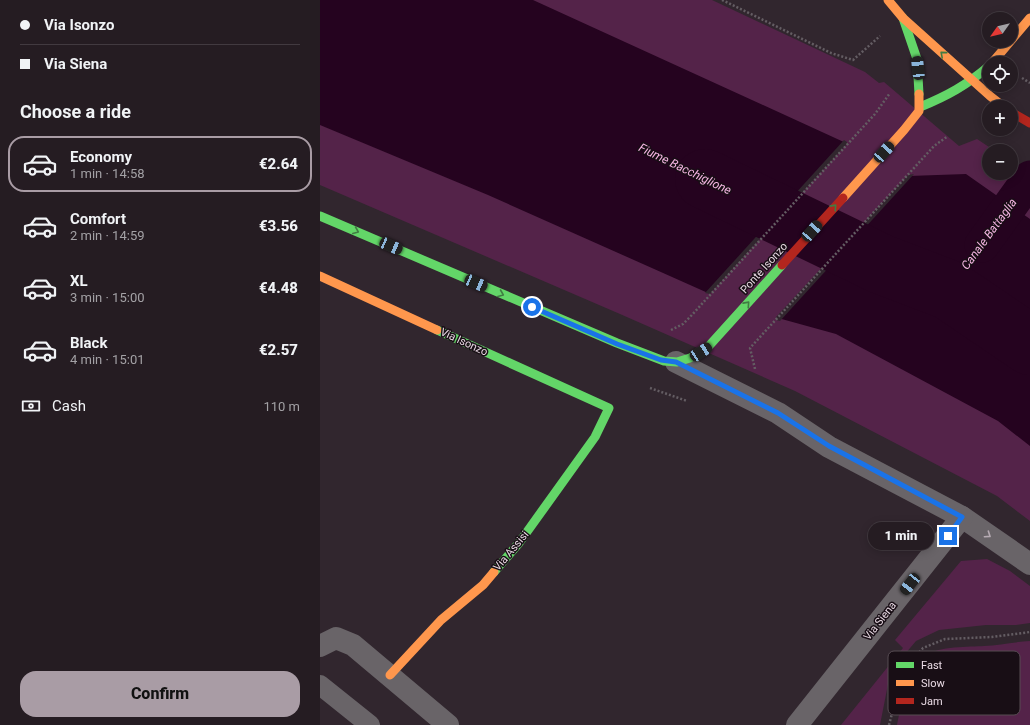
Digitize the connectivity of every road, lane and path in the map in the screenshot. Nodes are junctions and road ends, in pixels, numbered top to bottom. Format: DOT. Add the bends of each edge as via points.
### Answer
graph roads {
  1 [pos="722,0"];
  2 [pos="888,0"];
  3 [pos="903,18"];
  4 [pos="1030,18"];
  5 [pos="881,36"];
  6 [pos="998,56"];
  7 [pos="982,72"];
  8 [pos="1022,78"];
  9 [pos="973,80"];
  10 [pos="1030,83"];
  11 [pos="893,89"];
  12 [pos="995,100"];
  13 [pos="920,107"];
  14 [pos="1018,116"];
  15 [pos="1030,123"];
  16 [pos="948,136"];
  17 [pos="320,216"];
  18 [pos="320,276"];
  19 [pos="671,330"];
  20 [pos="750,348"];
  21 [pos="685,360"];
  22 [pos="609,408"];
  23 [pos="962,517"];
  24 [pos="1030,564"];
  25 [pos="1030,632"];
  26 [pos="320,646"];
  27 [pos="921,651"];
  28 [pos="390,675"];
  29 [pos="320,685"];
  30 [pos="892,715"];
  31 [pos="370,725"];
  32 [pos="448,725"];
  33 [pos="797,725"];
  34 [pos="889,725"];
  1 -- 5 [label="path" via="831,53 853,60"];
  2 -- 3 [label="main road"];
  9 -- 3 [label="main road, one-way"];
  3 -- 13 [label="main road" via="917,59"];
  4 -- 6 [label="main road"];
  7 -- 9 [label="main road"];
  8 -- 10 [label="path"];
  9 -- 12 [label="main road"];
  9 -- 13 [label="main road" via="945,97"];
  11 -- 19 [label="path" via="875,114 690,317"];
  21 -- 13 [label="main road, Ponte Isonzo, one-way" via="708,347 904,130"];
  14 -- 15 [label="main road"];
  16 -- 20 [label="path" via="934,146"];
  17 -- 21 [label="main road, one-way" via="617,344 661,360"];
  18 -- 22 [label="main road, Via Isonzo"];
  21 -- 23 [label="street" via="778,413 829,446"];
  22 -- 28 [label="main road, Via Assisi" via="595,437 519,543 483,585 441,620"];
  23 -- 24 [label="street, one-way"];
  23 -- 33 [label="street, Via Siena"];
  25 -- 27 [label="path" via="945,639"];
  26 -- 28 [label="street" via="336,638 353,645"];
  28 -- 32 [label="street"];
  29 -- 31 [label="lane"];
  30 -- 34 [label="path"];
}
